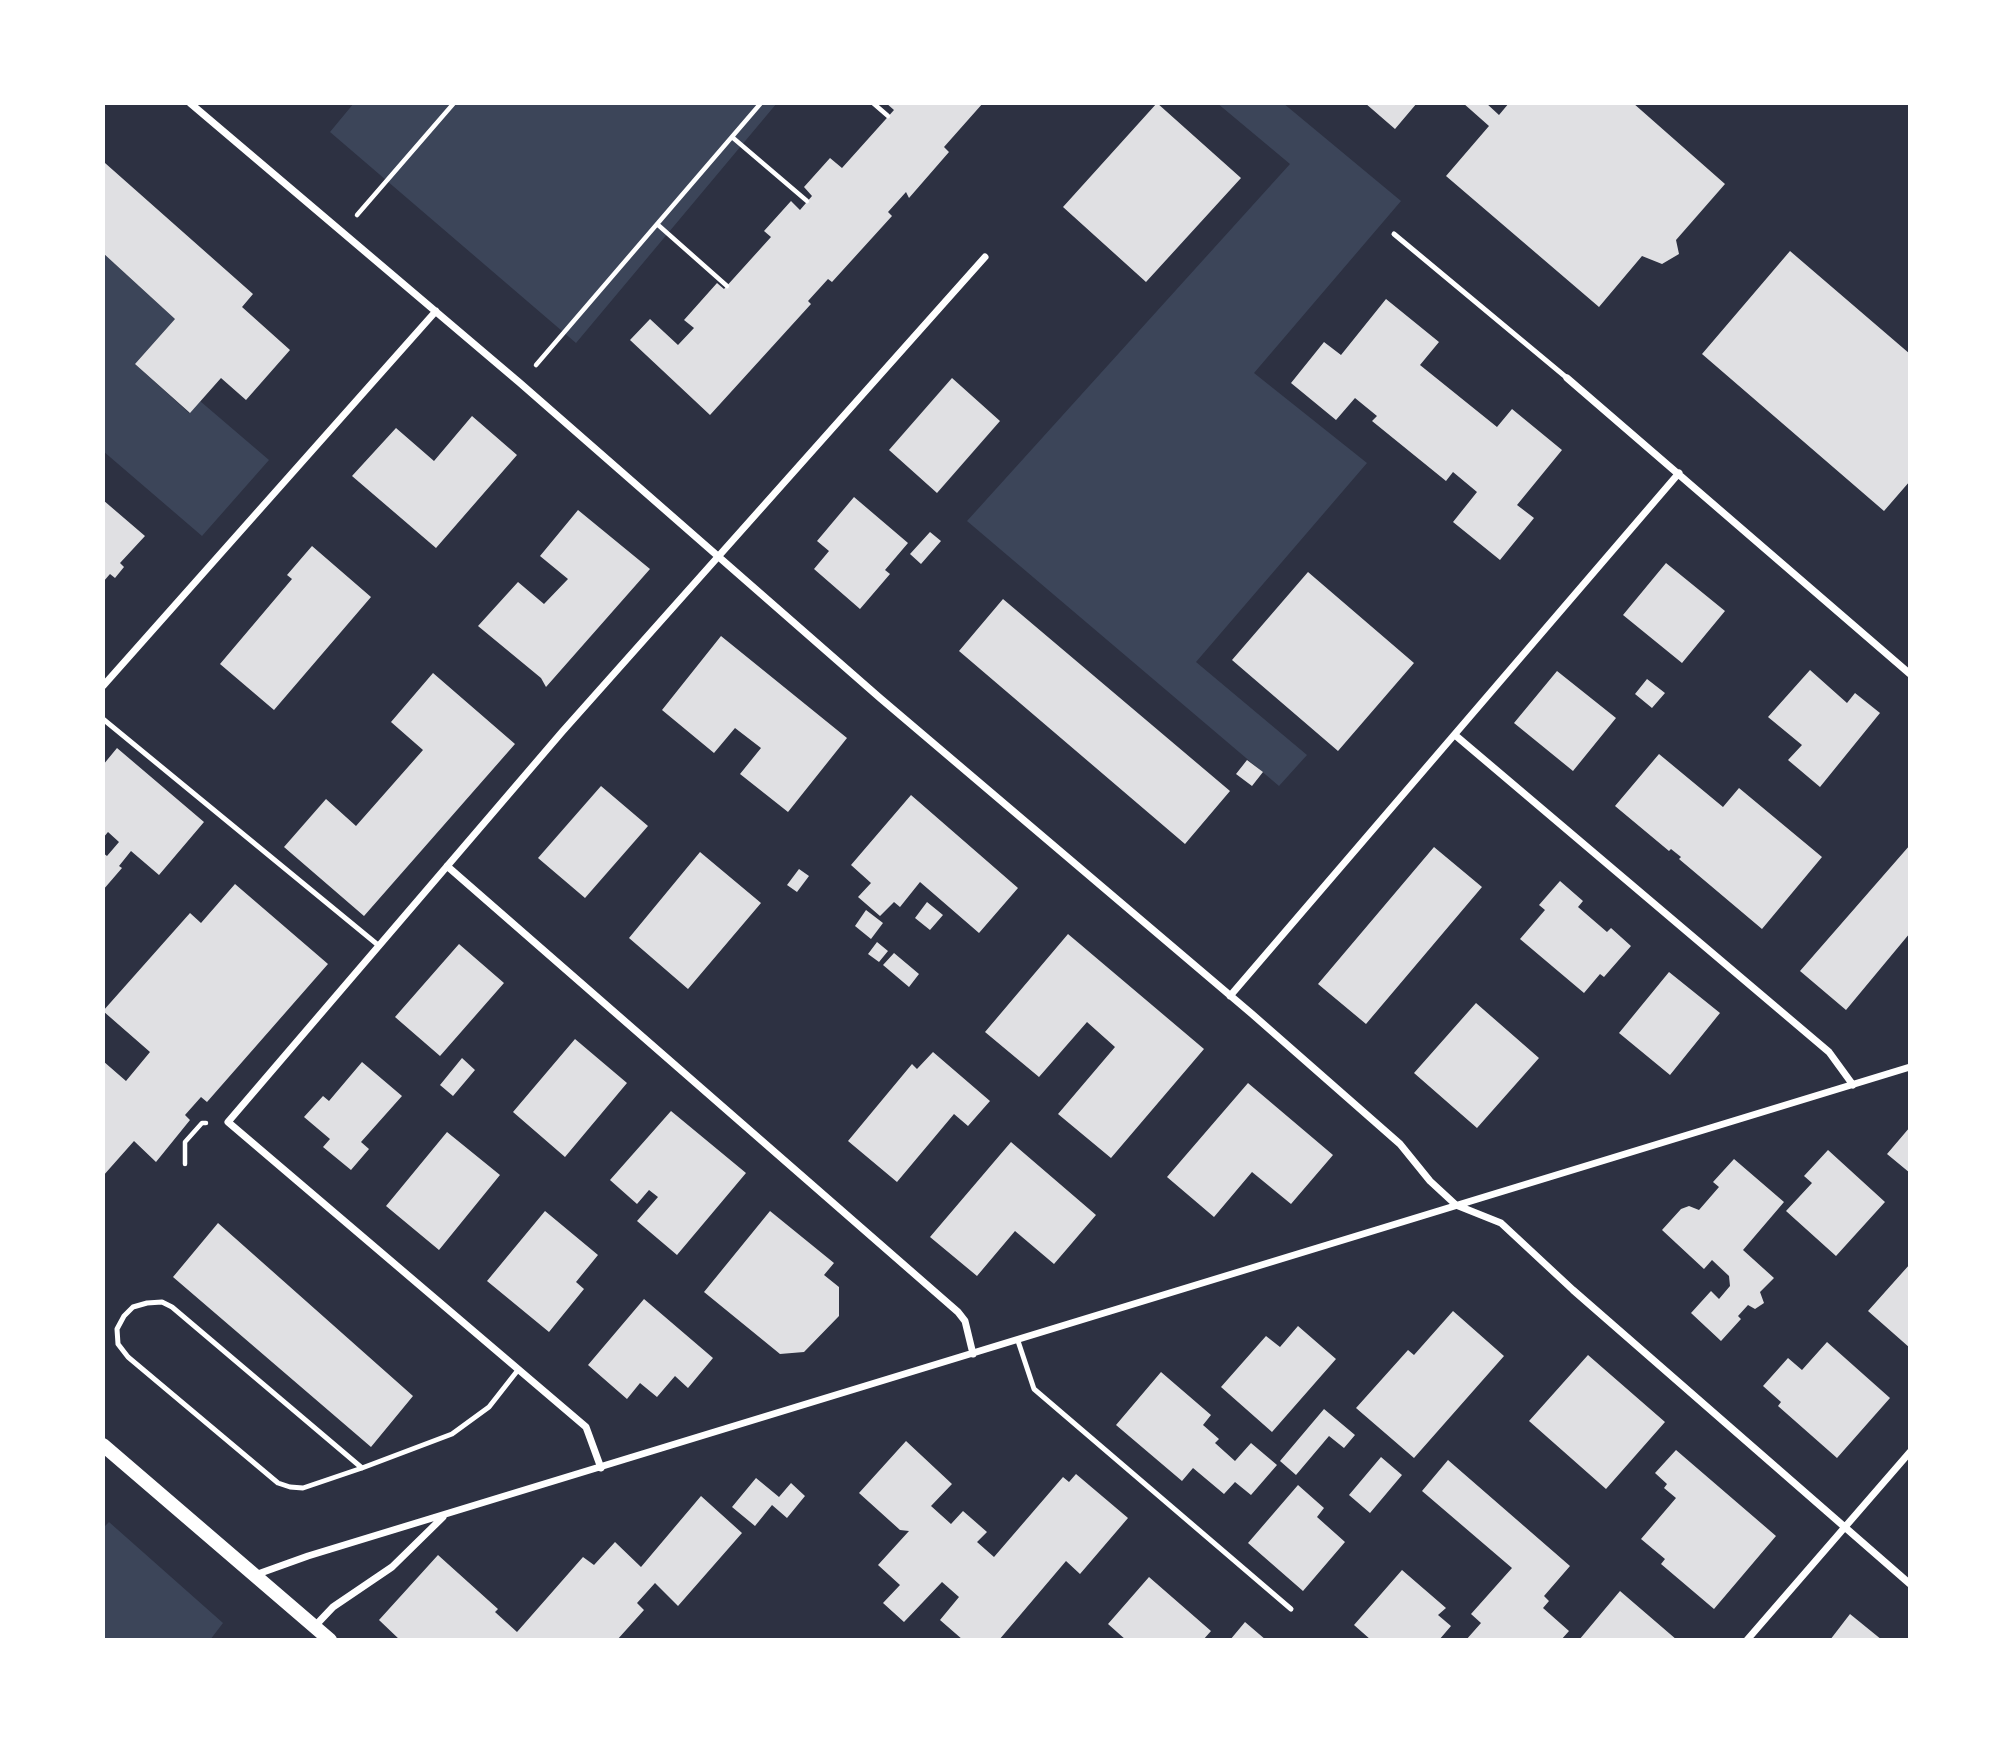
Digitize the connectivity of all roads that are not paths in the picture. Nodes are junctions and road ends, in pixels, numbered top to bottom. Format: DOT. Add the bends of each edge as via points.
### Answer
graph roads {
  1 [pos="190,103"];
  2 [pos="1394,233"];
  3 [pos="985,257"];
  4 [pos="436,311"];
  5 [pos="1567,378"];
  6 [pos="1679,473"];
  7 [pos="719,555"];
  8 [pos="1910,674"];
  9 [pos="103,686"];
  10 [pos="103,719"];
  11 [pos="1455,735"];
  12 [pos="447,866"];
  13 [pos="378,945"];
  14 [pos="1230,996"];
  15 [pos="1910,1067"];
  16 [pos="1853,1085"];
  17 [pos="1456,1205"];
  18 [pos="1018,1341"];
  19 [pos="973,1354"];
  20 [pos="518,1370"];
  21 [pos="103,1445"];
  22 [pos="1910,1452"];
  23 [pos="362,1468"];
  24 [pos="601,1468"];
  25 [pos="446,1514"];
  26 [pos="1844,1528"];
  27 [pos="256,1575"];
  28 [pos="1910,1584"];
  29 [pos="1291,1609"];
  30 [pos="315,1626"];
  31 [pos="330,1640"];
  32 [pos="1747,1640"];
  1 -- 4 [label="street"];
  2 -- 5 [label="lane"];
  3 -- 7 [label="street"];
  4 -- 7 [label="street"];
  4 -- 9 [label="street"];
  5 -- 6 [label="street"];
  6 -- 8 [label="street"];
  6 -- 11 [label="street"];
  7 -- 12 [label="street"];
  7 -- 14 [label="street"];
  10 -- 13 [label="lane"];
  11 -- 14 [label="street"];
  11 -- 16 [label="street" via="1829,1052"];
  12 -- 13 [label="street"];
  12 -- 19 [label="street" via="958,1312 965,1321"];
  13 -- 20 [label="street" via="228,1122"];
  14 -- 17 [label="street" via="1400,1144"];
  15 -- 16 [label="street"];
  16 -- 17 [label="street"];
  17 -- 18 [label="street"];
  17 -- 26 [label="street" via="1501,1223"];
  18 -- 19 [label="street"];
  18 -- 29 [label="lane" via="1034,1389"];
  19 -- 24 [label="street"];
  20 -- 23 [label="lane" via="470,1423"];
  20 -- 24 [label="street" via="586,1427"];
  21 -- 27 [label="main road"];
  22 -- 26 [label="street"];
  23 -- 23 [label="lane" via="172,1307 147,1303 124,1316 117,1329 118,1344 128,1357 278,1483 303,1488"];
  24 -- 25 [label="street"];
  25 -- 27 [label="street"];
  25 -- 30 [label="street" via="392,1567 333,1607"];
  26 -- 28 [label="street"];
  26 -- 32 [label="street"];
  27 -- 30 [label="main road"];
  30 -- 31 [label="main road"];
}
